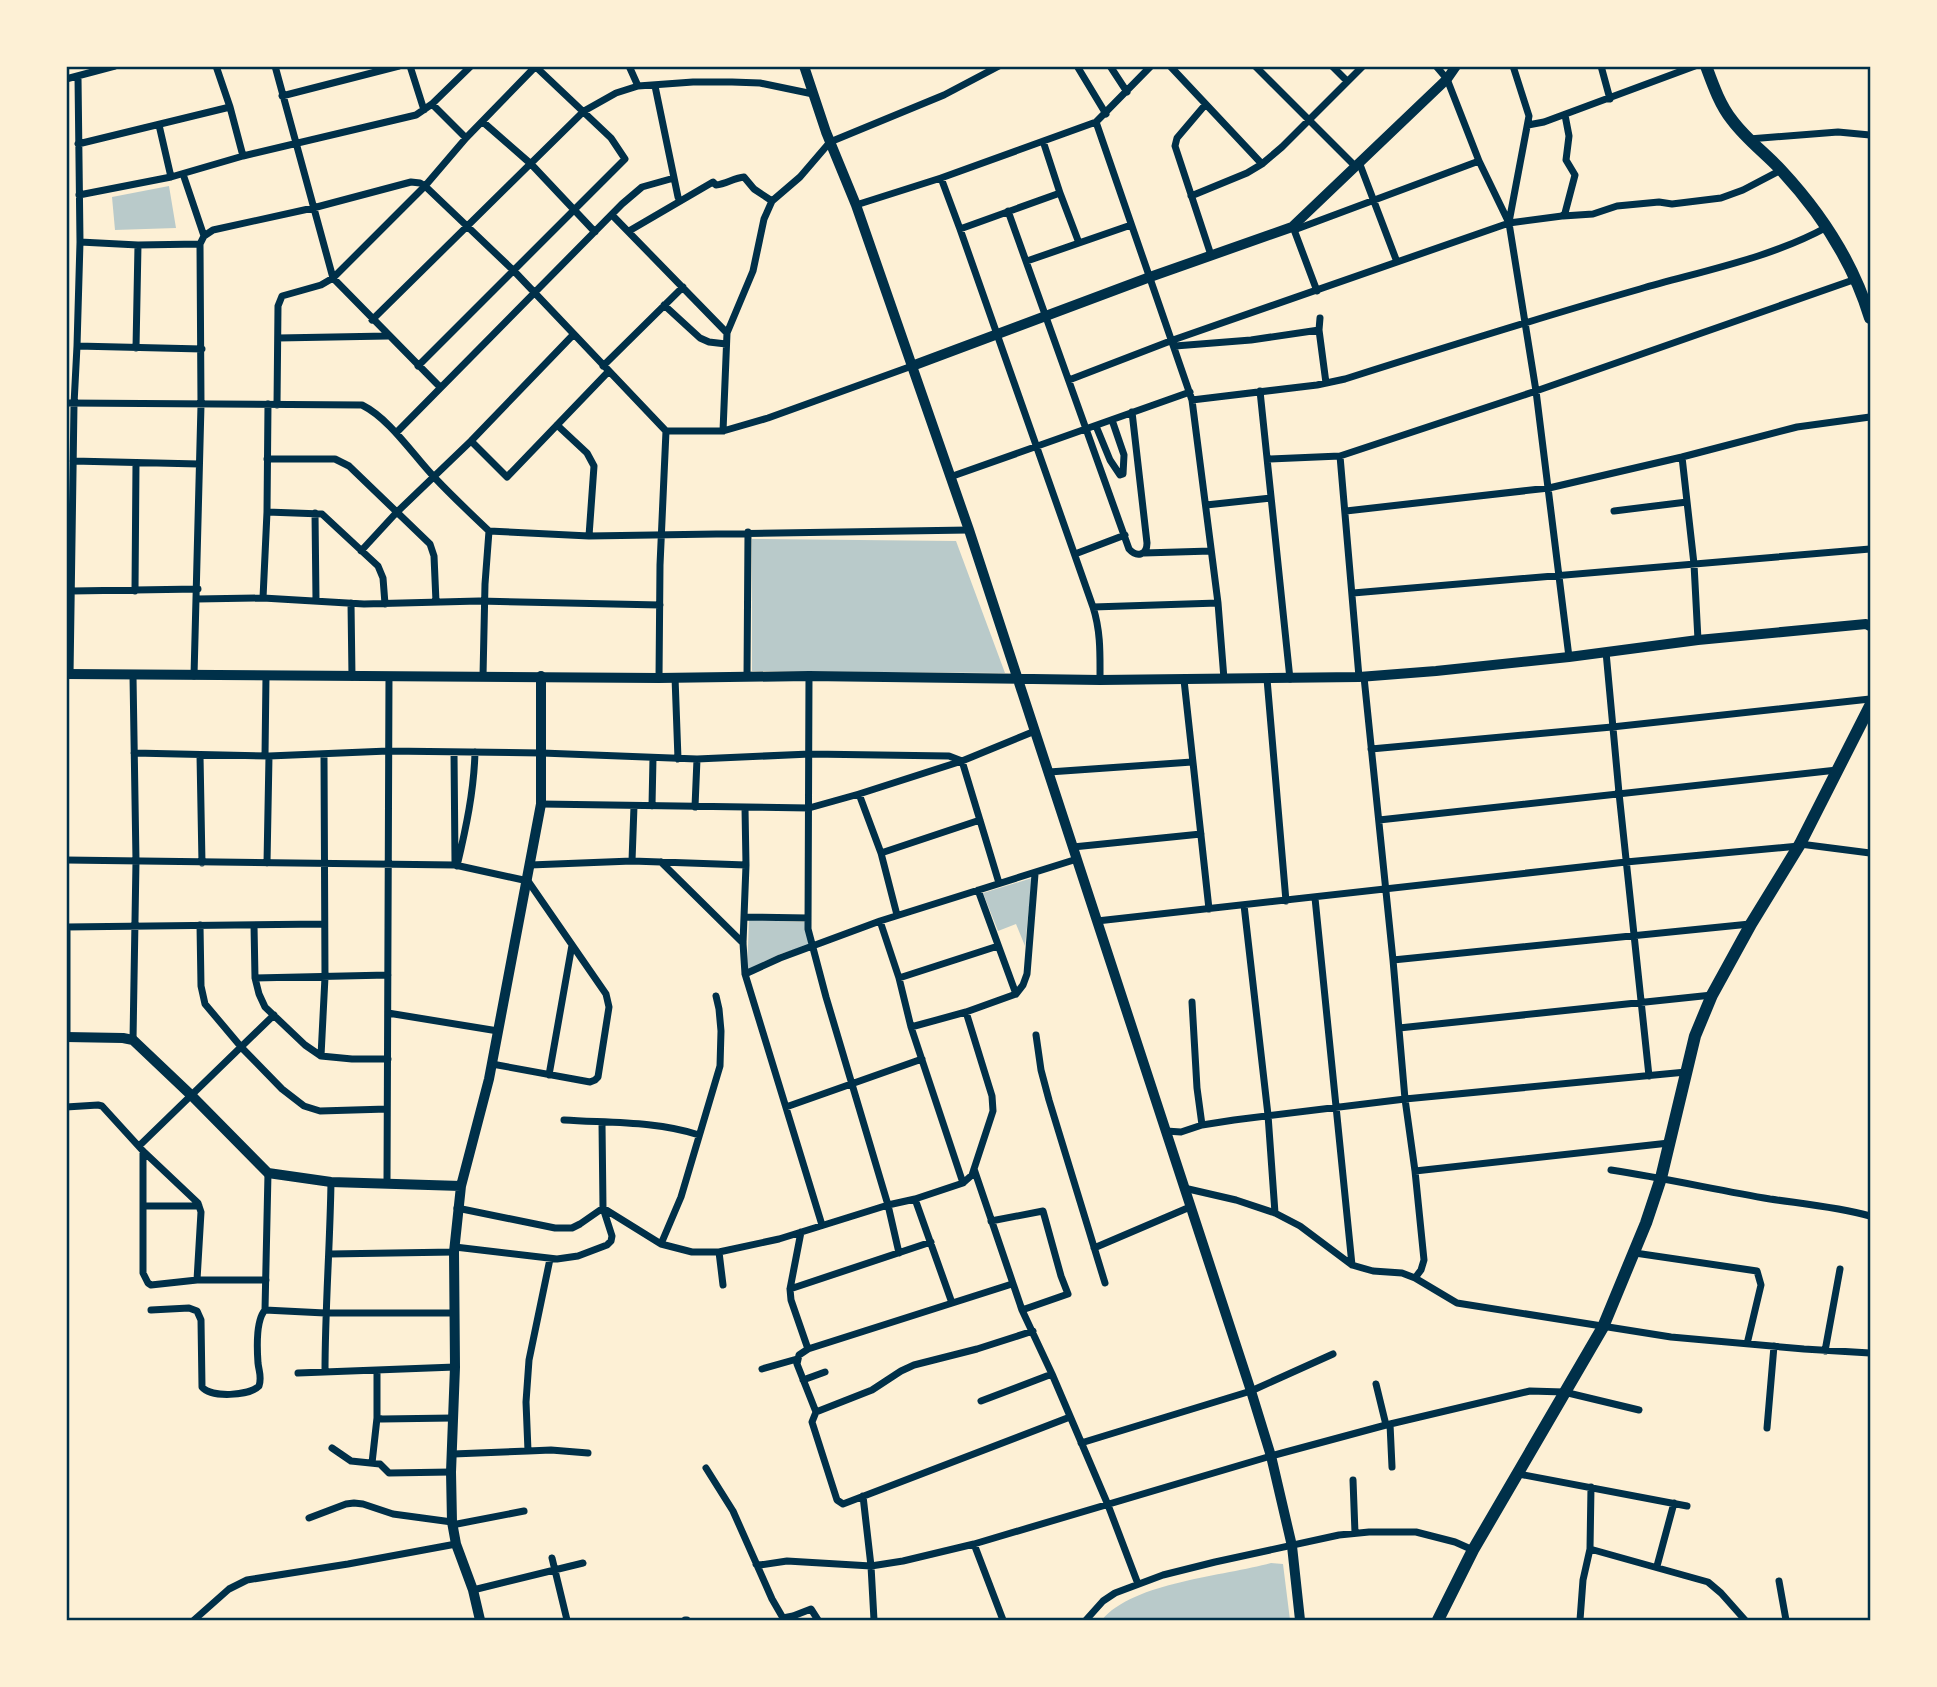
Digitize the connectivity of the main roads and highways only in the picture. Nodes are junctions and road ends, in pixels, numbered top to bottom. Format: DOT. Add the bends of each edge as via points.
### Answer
graph roads {
  1 [pos="804,66"];
  2 [pos="1706,66"];
  3 [pos="1871,318"];
  4 [pos="1871,625"];
  5 [pos="68,675"];
  6 [pos="1017,678"];
  7 [pos="1871,706"];
  8 [pos="1871,717"];
  9 [pos="1860,726"];
  10 [pos="1300,1620"];
  11 [pos="1438,1620"];
  1 -- 6 [label="main road"];
  2 -- 3 [label="main road" via="1730,119 1781,170 1827,227 1857,279"];
  4 -- 6 [label="main road" via="1362,677"];
  5 -- 6 [label="main road"];
  6 -- 10 [label="main road" via="1271,1456 1292,1546"];
  7 -- 9 [label="main road"];
  8 -- 9 [label="main road"];
  9 -- 11 [label="main road" via="1800,845 1712,995 1695,1036 1661,1178 1603,1327 1473,1550"];
}
